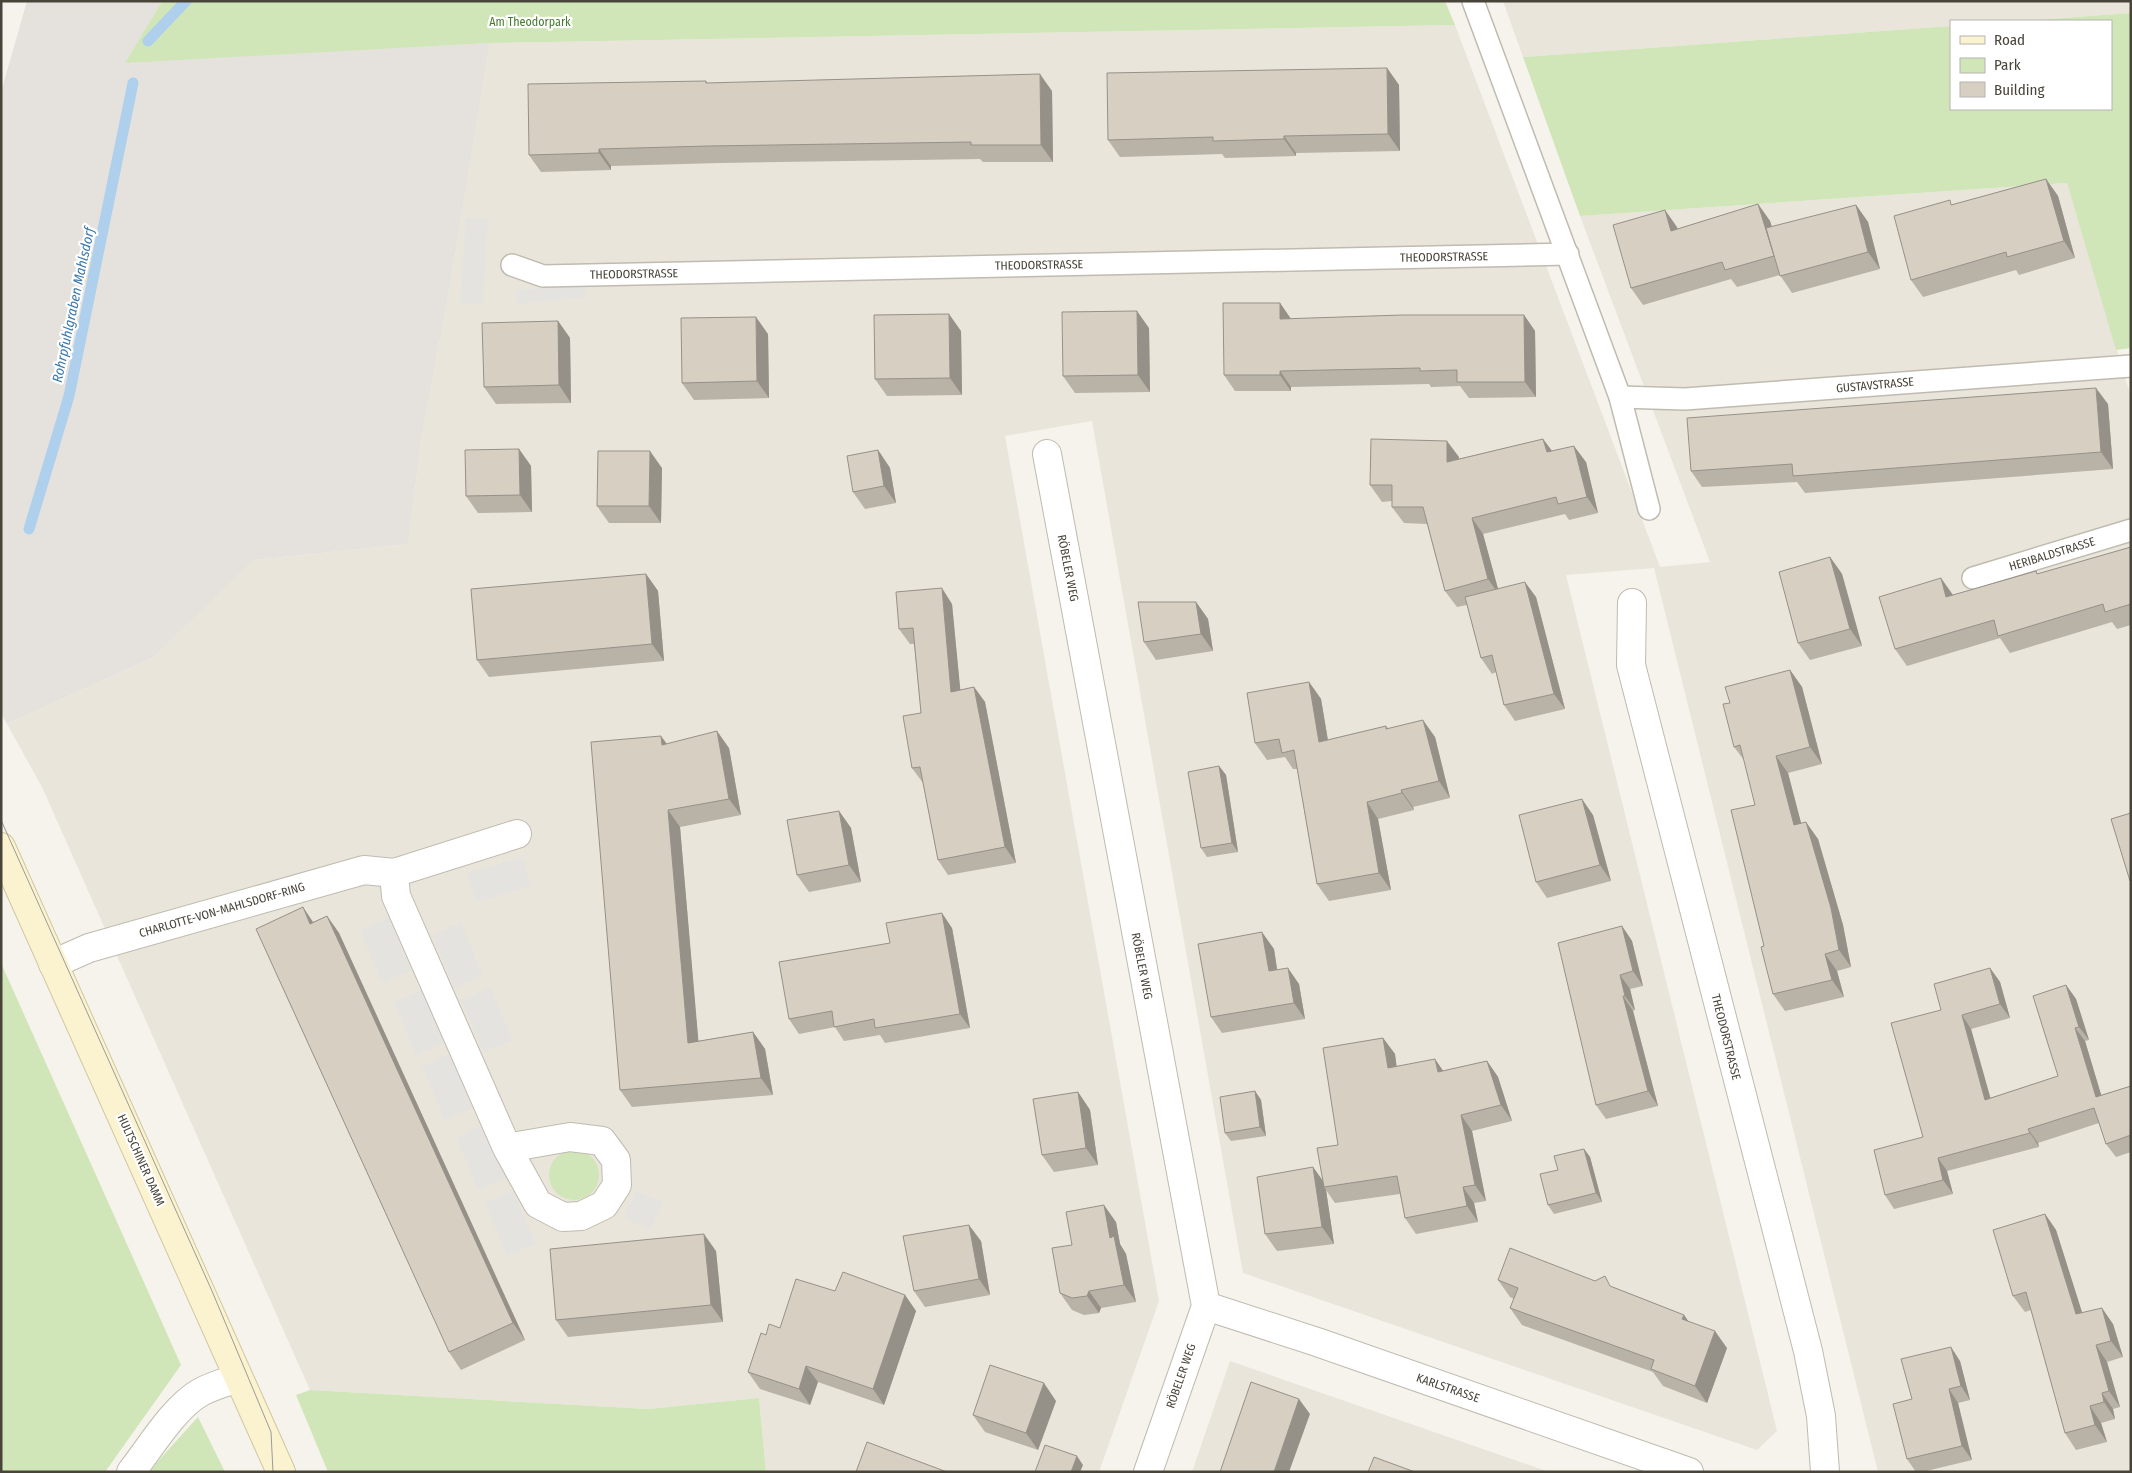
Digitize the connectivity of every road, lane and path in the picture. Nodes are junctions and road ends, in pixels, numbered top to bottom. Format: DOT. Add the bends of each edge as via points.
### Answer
graph roads {
  1 [pos="1473,1"];
  2 [pos="1568,254"];
  3 [pos="512,265"];
  4 [pos="2131,366"];
  5 [pos="1620,397"];
  6 [pos="1047,454"];
  7 [pos="1649,509"];
  8 [pos="2131,530"];
  9 [pos="1973,578"];
  10 [pos="1632,603"];
  11 [pos="517,834"];
  12 [pos="1,847"];
  13 [pos="394,872"];
  14 [pos="53,964"];
  15 [pos="507,1148"];
  16 [pos="1206,1306"];
  17 [pos="238,1378"];
  18 [pos="131,1472"];
  19 [pos="281,1472"];
  20 [pos="1148,1472"];
  21 [pos="1689,1472"];
  22 [pos="1825,1472"];
  1 -- 2 [label="lane"];
  2 -- 3 [label="lane, THEODORSTRASSE" via="543,276"];
  2 -- 5 [label="lane"];
  4 -- 5 [label="lane, GUSTAVSTRASSE" via="1686,400"];
  5 -- 7 [label="lane"];
  6 -- 16 [label="street, RÖBELER WEG"];
  8 -- 9 [label="lane, HERIBALDSTRASSE"];
  10 -- 22 [label="street, THEODORSTRASSE" via="1631,665 1808,1351 1821,1416"];
  11 -- 13 [label="street, CHARLOTTE-VON-MAHLSDORF-RING"];
  12 -- 14 [label="main road, HULTSCHINER DAMM"];
  13 -- 14 [label="street, CHARLOTTE-VON-MAHLSDORF-RING" via="364,870 88,948"];
  13 -- 15 [label="street" via="396,896"];
  14 -- 17 [label="main road, HULTSCHINER DAMM"];
  16 -- 20 [label="street, RÖBELER WEG"];
  16 -- 21 [label="street, KARLSTRASSE"];
  17 -- 18 [label="street" via="200,1392 172,1419"];
  17 -- 19 [label="main road, HULTSCHINER DAMM"];
}
